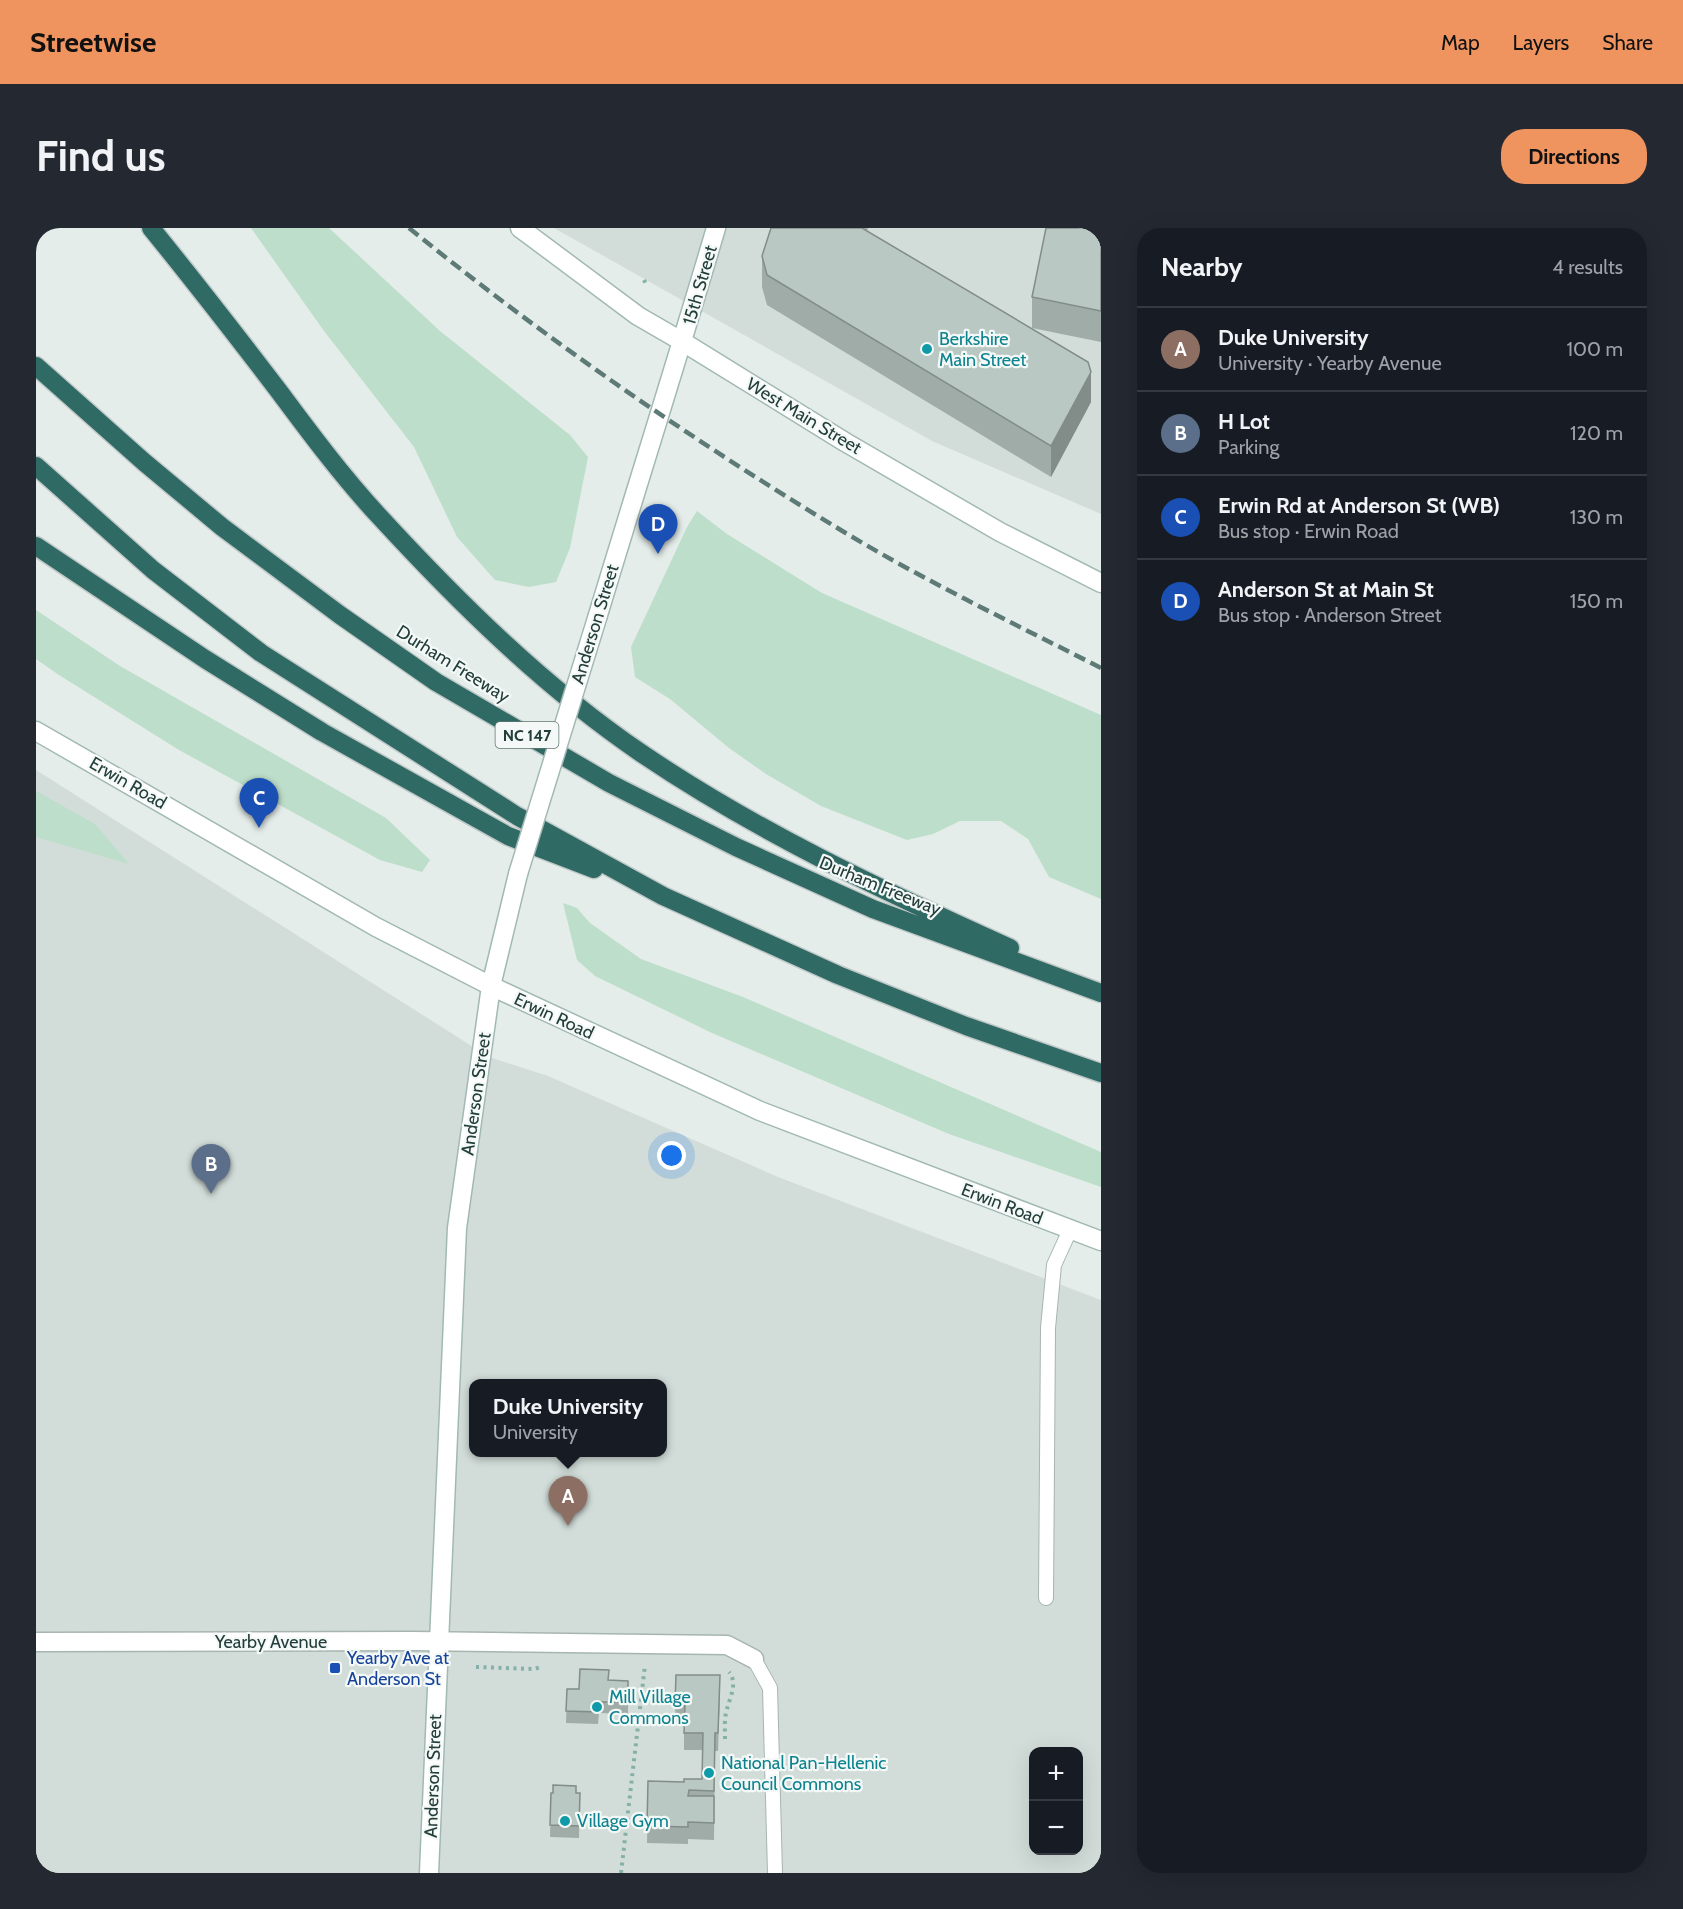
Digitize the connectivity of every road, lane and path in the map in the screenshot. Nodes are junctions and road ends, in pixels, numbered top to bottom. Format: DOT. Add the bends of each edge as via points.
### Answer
graph roads {
  1 [pos="151,228"];
  2 [pos="519,228"];
  3 [pos="716,228"];
  4 [pos="683,342"];
  5 [pos="36,366"];
  6 [pos="36,466"];
  7 [pos="36,546"];
  8 [pos="1101,583"];
  9 [pos="36,731"];
  10 [pos="663,896"];
  11 [pos="490,986"];
  12 [pos="1094,990"];
  13 [pos="1101,1073"];
  14 [pos="1070,1230"];
  15 [pos="1101,1241"];
  16 [pos="1046,1598"];
  17 [pos="36,1642"];
  18 [pos="438,1643"];
  19 [pos="646,1659"];
  20 [pos="754,1659"];
  21 [pos="726,1669"];
  22 [pos="724,1739"];
  23 [pos="429,1873"];
  24 [pos="621,1873"];
  25 [pos="775,1873"];
  1 -- 12 [label="highway" via="376,513 474,615 545,679 640,752 772,832 892,895"];
  2 -- 4 [label="street, West Main Street" via="638,316"];
  3 -- 4 [label="street, 15th Street"];
  4 -- 8 [label="street, West Main Street" via="1000,532"];
  4 -- 11 [label="street, Anderson Street, bridge" via="518,874"];
  5 -- 12 [label="highway, Durham Freeway / NC 147" via="222,527 447,688 609,783 747,852 873,909"];
  6 -- 10 [label="highway" via="153,570 261,653 517,816"];
  7 -- 10 [label="highway" via="313,726 488,825"];
  9 -- 11 [label="street, Erwin Road" via="376,927"];
  10 -- 13 [label="highway" via="848,979"];
  11 -- 14 [label="street, Erwin Road" via="760,1111"];
  11 -- 18 [label="street, Anderson Street" via="457,1228"];
  14 -- 15 [label="street, Erwin Road"];
  14 -- 16 [label="lane" via="1054,1265 1048,1328"];
  17 -- 18 [label="street, Yearby Avenue"];
  18 -- 20 [label="street, Yearby Avenue" via="727,1645"];
  18 -- 23 [label="street, Anderson Street"];
  19 -- 24 [label="path"];
  20 -- 25 [label="lane" via="770,1688"];
  21 -- 22 [label="path" via="733,1684"];
}
